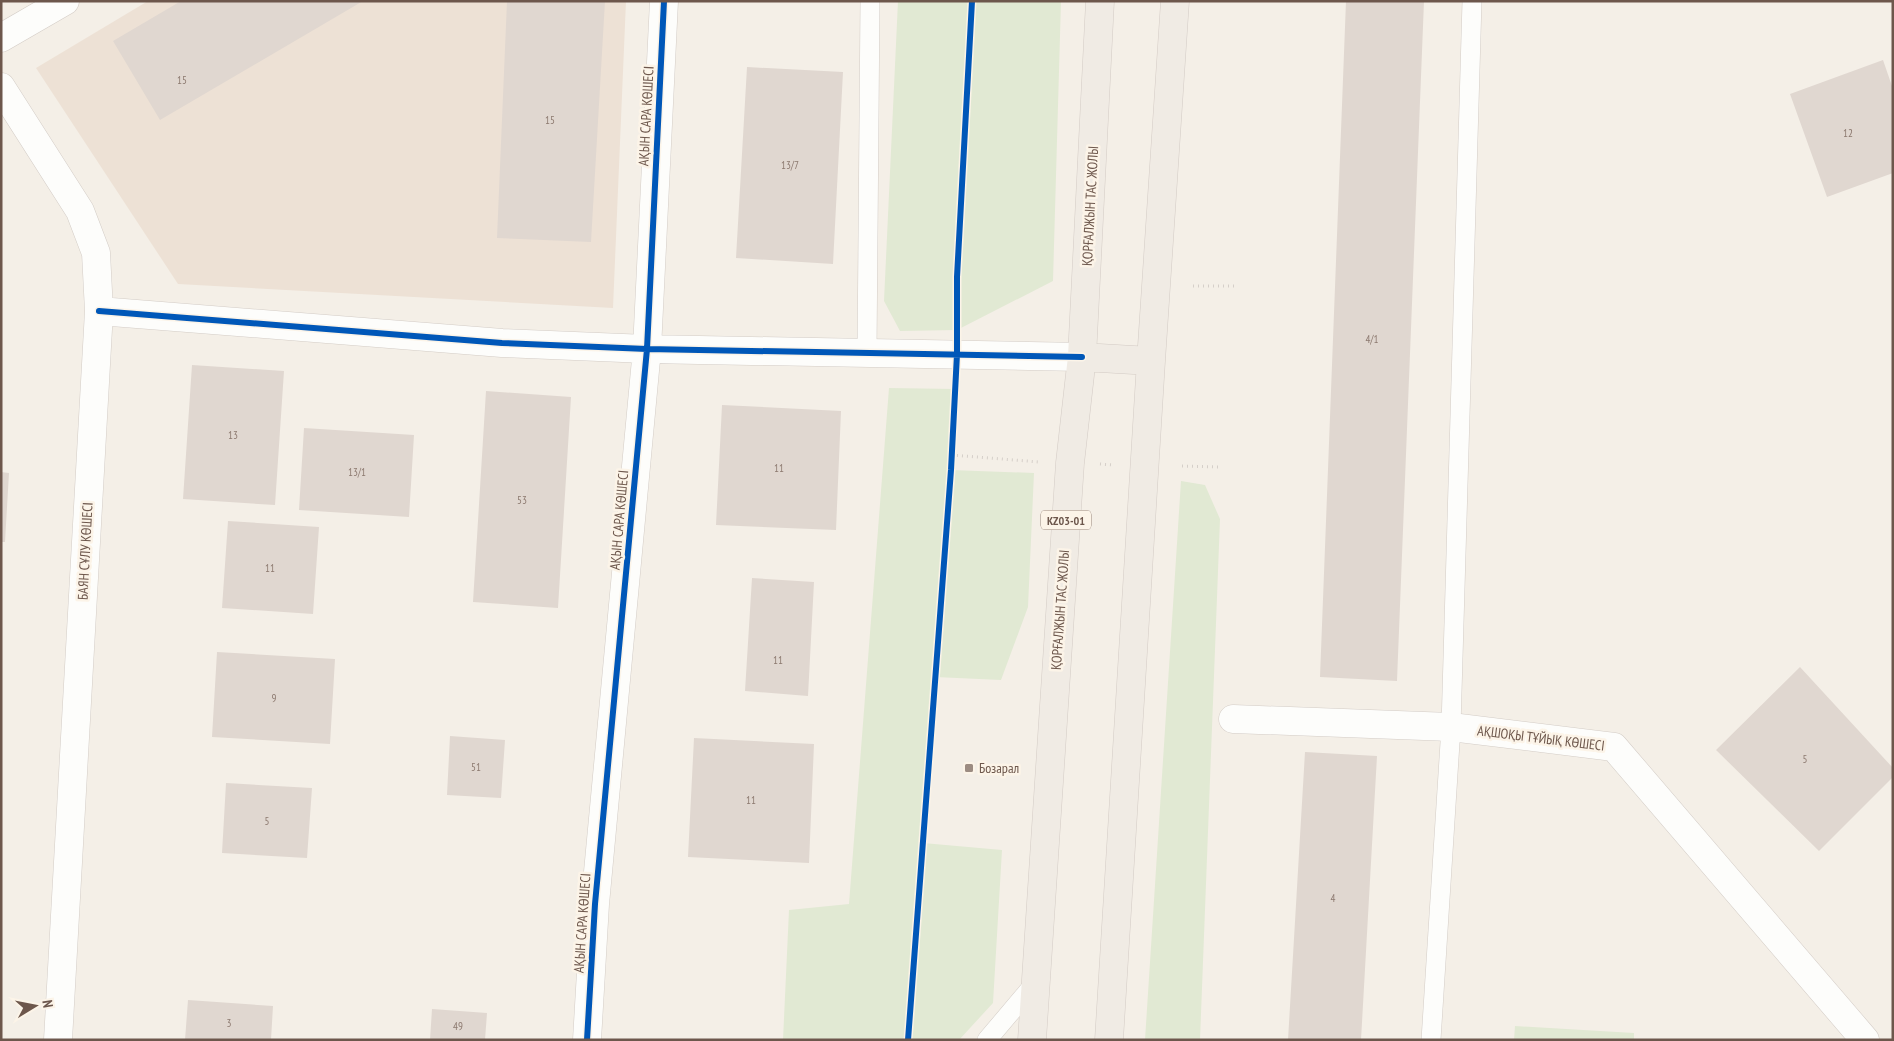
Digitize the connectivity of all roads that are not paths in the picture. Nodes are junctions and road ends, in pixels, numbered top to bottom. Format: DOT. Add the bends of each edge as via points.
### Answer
graph roads {
  1 [pos="65,1"];
  2 [pos="664,1"];
  3 [pos="870,1"];
  4 [pos="1100,1"];
  5 [pos="1175,1"];
  6 [pos="1472,1"];
  7 [pos="1,38"];
  8 [pos="1,87"];
  9 [pos="99,311"];
  10 [pos="647,349"];
  11 [pos="867,353"];
  12 [pos="1082,357"];
  13 [pos="1151,361"];
  14 [pos="1233,719"];
  15 [pos="1452,727"];
  16 [pos="1036,982"];
  17 [pos="58,1040"];
  18 [pos="587,1040"];
  19 [pos="987,1040"];
  20 [pos="1032,1040"];
  21 [pos="1109,1040"];
  22 [pos="1431,1040"];
  23 [pos="1864,1040"];
  1 -- 7 [label="street"];
  2 -- 10 [label="street, АҚЫН САРА КӨШЕСІ"];
  3 -- 11 [label="lane"];
  4 -- 12 [label="main road, ҚОРҒАЛЖЫН ТАС ЖОЛЫ / KZ03-01"];
  5 -- 13 [label="main road"];
  6 -- 15 [label="lane"];
  8 -- 9 [label="street, БАЯН СҰЛУ КӨШЕСІ" via="80,211 96,253"];
  9 -- 10 [label="street" via="492,342"];
  9 -- 17 [label="street, БАЯН СҰЛУ КӨШЕСІ"];
  10 -- 11 [label="street"];
  10 -- 18 [label="street, АҚЫН САРА КӨШЕСІ" via="595,904"];
  11 -- 12 [label="street"];
  12 -- 13 [label="main road"];
  12 -- 16 [label="main road, ҚОРҒАЛЖЫН ТАС ЖОЛЫ / KZ03-01" via="1069,473"];
  13 -- 21 [label="main road"];
  14 -- 15 [label="street, АҚШОҚЫ ТҰЙЫҚ КӨШЕСІ"];
  15 -- 22 [label="lane"];
  15 -- 23 [label="street, АҚШОҚЫ ТҰЙЫҚ КӨШЕСІ" via="1614,748"];
  16 -- 19 [label="lane"];
  16 -- 20 [label="main road, ҚОРҒАЛЖЫН ТАС ЖОЛЫ / KZ03-01"];
}
